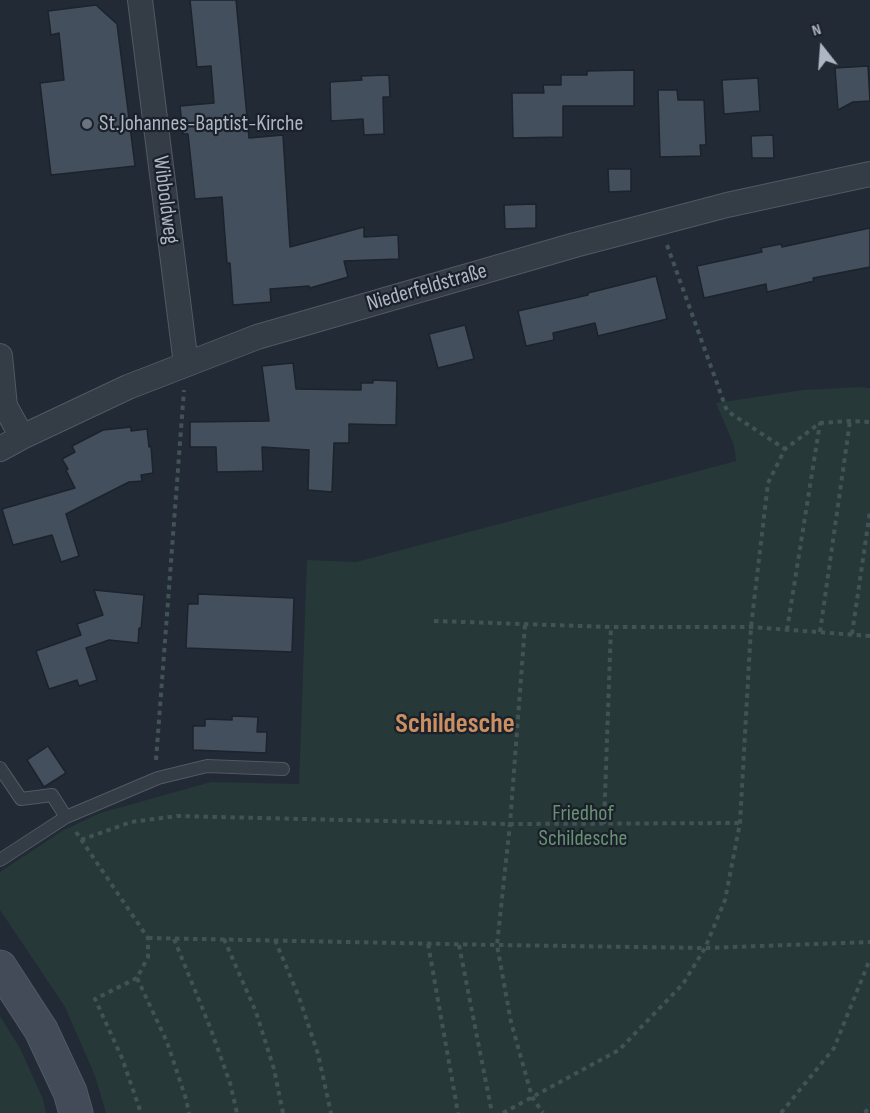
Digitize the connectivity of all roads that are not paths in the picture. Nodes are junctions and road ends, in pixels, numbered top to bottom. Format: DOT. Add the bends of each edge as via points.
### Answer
graph roads {
  1 [pos="140,0"];
  2 [pos="870,174"];
  3 [pos="0,356"];
  4 [pos="186,364"];
  5 [pos="22,437"];
  6 [pos="0,449"];
  7 [pos="0,768"];
  8 [pos="284,769"];
  9 [pos="66,817"];
  10 [pos="0,860"];
  11 [pos="0,967"];
  12 [pos="76,1113"];
  1 -- 4 [label="street, Wibboldweg"];
  2 -- 4 [label="street, Niederfeldstraße" via="727,205 575,245 257,337"];
  3 -- 5 [label="street" via="5,406"];
  4 -- 5 [label="street, Niederfeldstraße"];
  5 -- 6 [label="street, Niederfeldstraße"];
  7 -- 9 [label="lane" via="21,799 52,795"];
  8 -- 9 [label="lane" via="207,766 158,778"];
  9 -- 10 [label="lane"];
  11 -- 12 [label="main road" via="41,1030"];
}
